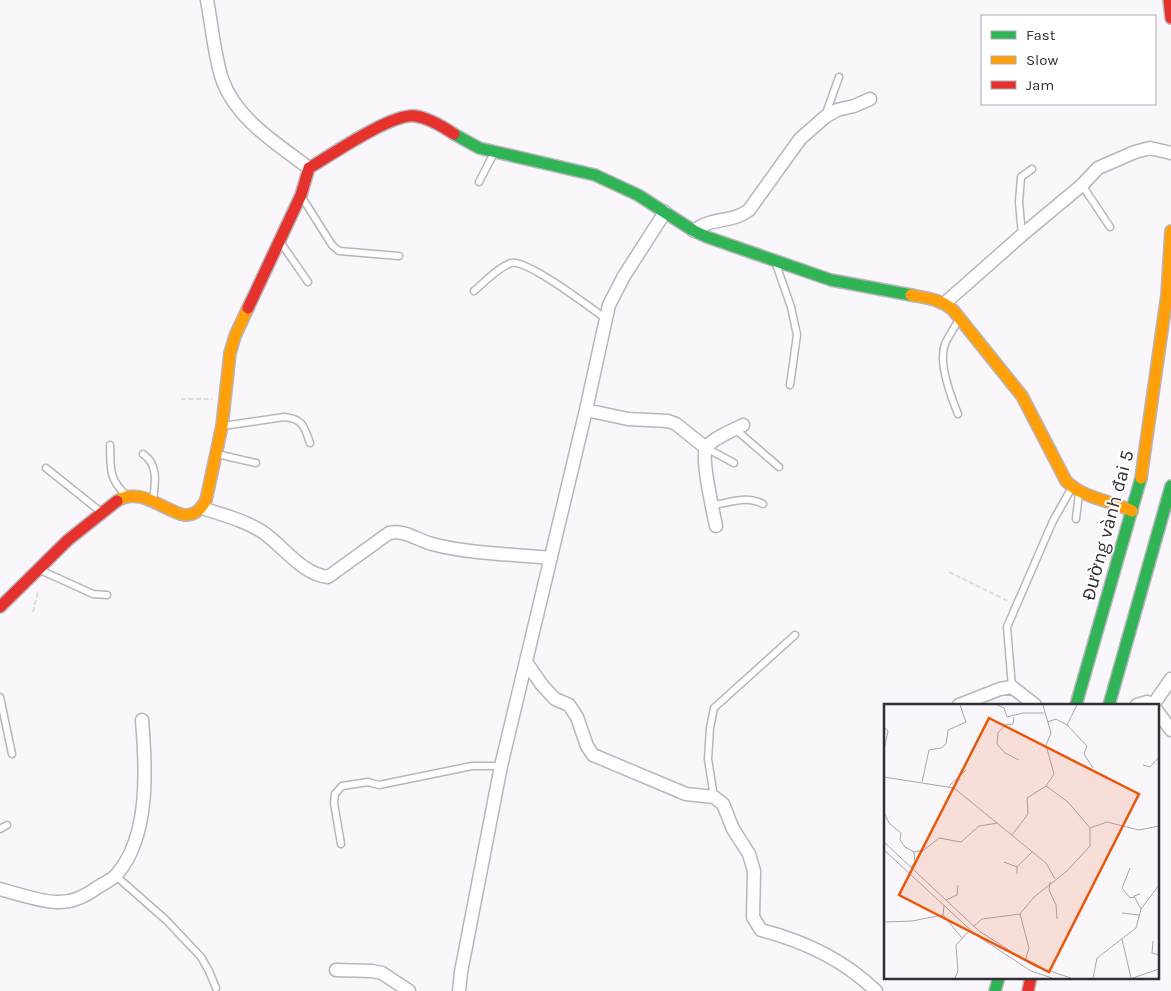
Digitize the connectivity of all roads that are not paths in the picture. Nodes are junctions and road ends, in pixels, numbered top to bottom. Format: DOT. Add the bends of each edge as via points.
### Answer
graph roads {
  1 [pos="207,0"];
  2 [pos="1169,0"];
  3 [pos="1171,18"];
  4 [pos="839,77"];
  5 [pos="870,99"];
  6 [pos="825,117"];
  7 [pos="494,152"];
  8 [pos="1171,154"];
  9 [pos="309,168"];
  10 [pos="1032,170"];
  11 [pos="479,182"];
  12 [pos="1082,185"];
  13 [pos="301,195"];
  14 [pos="665,212"];
  15 [pos="1110,227"];
  16 [pos="694,230"];
  17 [pos="1171,231"];
  18 [pos="1022,235"];
  19 [pos="280,242"];
  20 [pos="399,256"];
  21 [pos="774,261"];
  22 [pos="308,282"];
  23 [pos="474,291"];
  24 [pos="945,303"];
  25 [pos="960,318"];
  26 [pos="606,319"];
  27 [pos="790,385"];
  28 [pos="586,410"];
  29 [pos="958,414"];
  30 [pos="222,426"];
  31 [pos="739,427"];
  32 [pos="310,443"];
  33 [pos="110,445"];
  34 [pos="706,448"];
  35 [pos="143,454"];
  36 [pos="216,454"];
  37 [pos="256,463"];
  38 [pos="734,463"];
  39 [pos="779,467"];
  40 [pos="46,468"];
  41 [pos="1171,486"];
  42 [pos="1076,490"];
  43 [pos="127,496"];
  44 [pos="153,502"];
  45 [pos="763,504"];
  46 [pos="712,505"];
  47 [pos="202,508"];
  48 [pos="1132,511"];
  49 [pos="102,513"];
  50 [pos="1076,519"];
  51 [pos="716,526"];
  52 [pos="1165,526"];
  53 [pos="551,558"];
  54 [pos="40,570"];
  55 [pos="107,595"];
  56 [pos="0,608"];
  57 [pos="795,635"];
  58 [pos="526,662"];
  59 [pos="1171,679"];
  60 [pos="1012,687"];
  61 [pos="0,697"];
  62 [pos="962,704"];
  63 [pos="1034,704"];
  64 [pos="1076,704"];
  65 [pos="1109,704"];
  66 [pos="1153,704"];
  67 [pos="1,706"];
  68 [pos="1158,713"];
  69 [pos="142,720"];
  70 [pos="1171,730"];
  71 [pos="12,754"];
  72 [pos="501,766"];
  73 [pos="714,797"];
  74 [pos="7,825"];
  75 [pos="0,829"];
  76 [pos="341,844"];
  77 [pos="116,876"];
  78 [pos="0,889"];
  79 [pos="336,970"];
  80 [pos="998,978"];
  81 [pos="1032,978"];
  82 [pos="216,988"];
  83 [pos="409,991"];
  84 [pos="459,991"];
  85 [pos="876,991"];
  86 [pos="995,991"];
  87 [pos="1028,991"];
  1 -- 9 [label="street" via="218,64 228,92 252,124"];
  2 -- 3 [label="street"];
  4 -- 6 [label="lane"];
  5 -- 6 [label="street"];
  6 -- 16 [label="street" via="792,148 749,210 743,215 705,223"];
  7 -- 9 [label="street" via="468,144 429,120 415,116 388,122"];
  7 -- 11 [label="lane"];
  7 -- 14 [label="street" via="595,175"];
  8 -- 12 [label="street" via="1150,148 1135,152 1098,168"];
  9 -- 13 [label="street"];
  10 -- 18 [label="lane" via="1021,176"];
  12 -- 15 [label="lane"];
  12 -- 18 [label="street"];
  13 -- 19 [label="street"];
  13 -- 20 [label="lane" via="339,252"];
  14 -- 16 [label="street"];
  14 -- 26 [label="street" via="615,290"];
  16 -- 21 [label="street"];
  17 -- 48 [label="street, Đường vành đai 5" via="1144,462"];
  18 -- 24 [label="street"];
  19 -- 22 [label="lane"];
  19 -- 30 [label="street" via="230,354"];
  21 -- 24 [label="street" via="831,280"];
  21 -- 27 [label="lane" via="791,307 797,335"];
  23 -- 26 [label="lane" via="511,263 520,263"];
  24 -- 25 [label="street"];
  25 -- 29 [label="lane" via="944,346 944,370"];
  25 -- 42 [label="street" via="1018,391 1066,481"];
  26 -- 28 [label="street"];
  28 -- 34 [label="street" via="676,424"];
  28 -- 53 [label="street"];
  30 -- 32 [label="lane" via="284,416 304,426"];
  30 -- 36 [label="street"];
  31 -- 34 [label="street"];
  31 -- 39 [label="lane"];
  33 -- 43 [label="lane" via="111,474"];
  34 -- 38 [label="lane"];
  34 -- 46 [label="street" via="705,466"];
  35 -- 44 [label="lane" via="152,463 156,475"];
  36 -- 37 [label="lane"];
  36 -- 47 [label="street"];
  40 -- 49 [label="lane"];
  41 -- 52 [label="street"];
  42 -- 48 [label="street"];
  42 -- 50 [label="lane"];
  42 -- 60 [label="lane" via="1053,521 1007,627"];
  43 -- 44 [label="street" via="137,495"];
  43 -- 49 [label="street"];
  44 -- 47 [label="street" via="178,515 188,516"];
  45 -- 46 [label="lane" via="745,498"];
  46 -- 51 [label="street"];
  47 -- 53 [label="street" via="264,533 318,576 328,577 389,533 398,530 432,544"];
  48 -- 64 [label="street, Đường vành đai 5"];
  49 -- 54 [label="street" via="68,540"];
  52 -- 65 [label="street"];
  53 -- 58 [label="street"];
  54 -- 55 [label="lane" via="93,594"];
  54 -- 56 [label="street"];
  57 -- 73 [label="lane" via="714,708 708,759"];
  58 -- 72 [label="street"];
  58 -- 73 [label="street" via="556,699 569,705 593,755 686,794"];
  59 -- 66 [label="street"];
  60 -- 62 [label="street"];
  60 -- 63 [label="street"];
  61 -- 67 [label="lane"];
  67 -- 71 [label="lane"];
  68 -- 70 [label="street"];
  69 -- 77 [label="street" via="145,756 140,823 137,840"];
  72 -- 76 [label="lane" via="472,766 379,785 368,782 342,786 335,794 334,803"];
  72 -- 84 [label="street" via="460,972"];
  73 -- 85 [label="street" via="723,804 733,829 750,854 754,871 753,917 761,930 819,950 862,977"];
  74 -- 75 [label="lane"];
  77 -- 78 [label="street" via="88,894 55,903"];
  77 -- 82 [label="lane" via="166,920 201,957"];
  79 -- 83 [label="street" via="382,973"];
  80 -- 86 [label="street"];
  81 -- 87 [label="street"];
}
